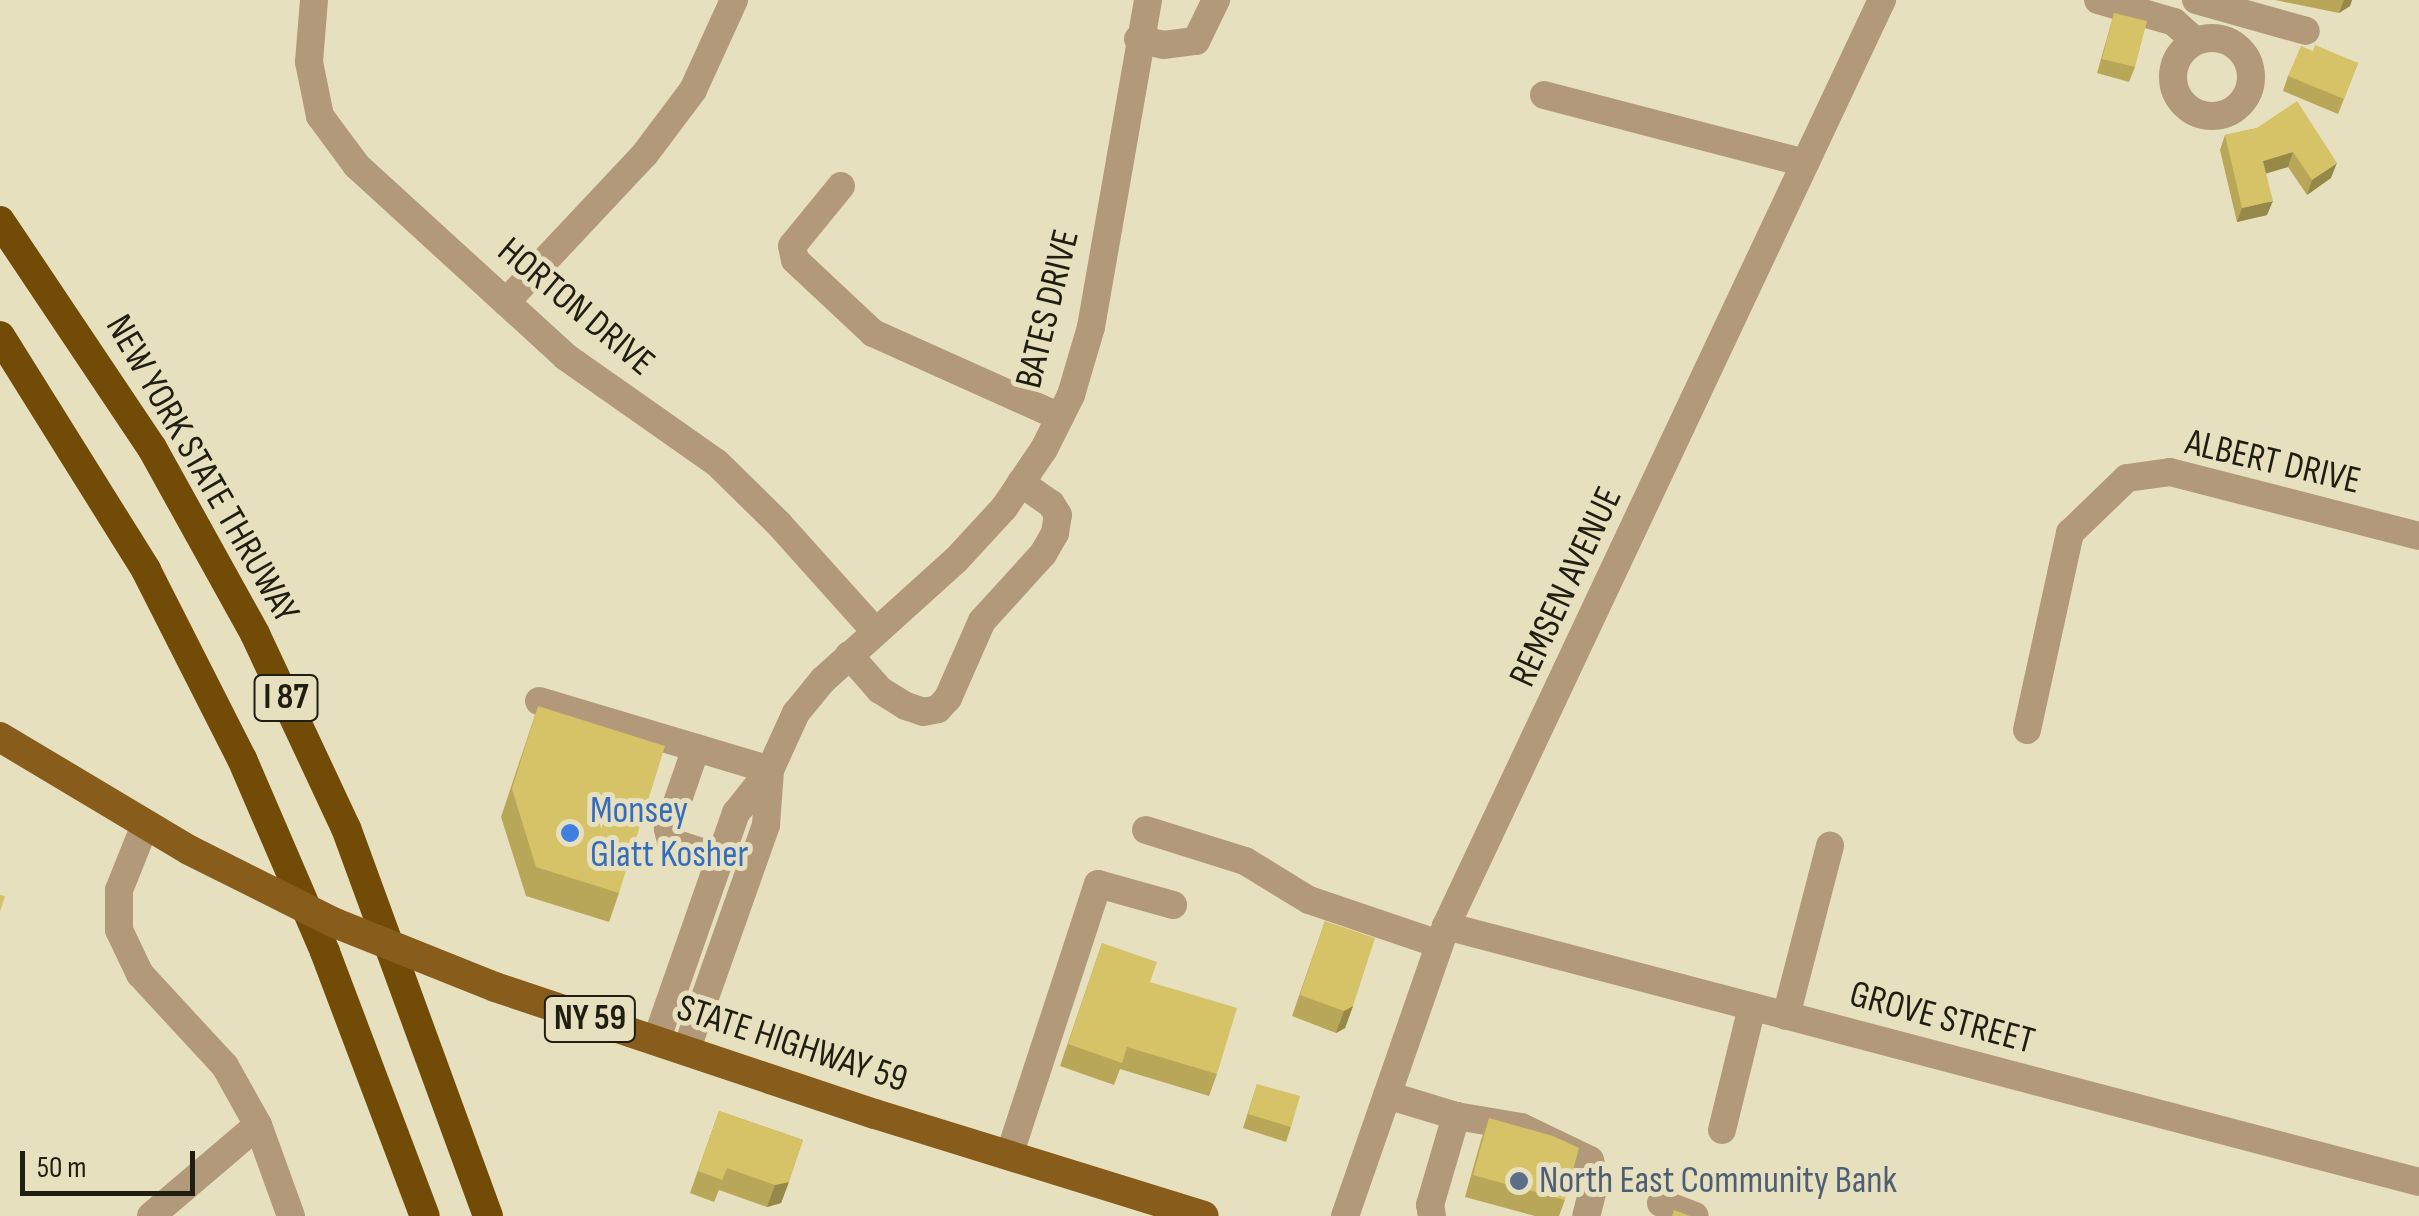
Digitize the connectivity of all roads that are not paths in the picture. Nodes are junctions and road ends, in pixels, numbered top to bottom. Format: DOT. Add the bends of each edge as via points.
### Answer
graph roads {
  1 [pos="314,0"];
  2 [pos="734,0"];
  3 [pos="1148,0"];
  4 [pos="1216,0"];
  5 [pos="1882,0"];
  6 [pos="2098,0"];
  7 [pos="2196,0"];
  8 [pos="2306,31"];
  9 [pos="1138,39"];
  10 [pos="2195,41"];
  11 [pos="1544,95"];
  12 [pos="1806,164"];
  13 [pos="841,186"];
  14 [pos="0,221"];
  15 [pos="506,302"];
  16 [pos="0,336"];
  17 [pos="1060,417"];
  18 [pos="1021,483"];
  19 [pos="2419,535"];
  20 [pos="876,630"];
  21 [pos="849,655"];
  22 [pos="539,702"];
  23 [pos="2028,730"];
  24 [pos="0,737"];
  25 [pos="696,748"];
  26 [pos="770,770"];
  27 [pos="145,824"];
  28 [pos="1146,830"];
  29 [pos="1830,846"];
  30 [pos="720,858"];
  31 [pos="1173,905"];
  32 [pos="1442,935"];
  33 [pos="1752,1007"];
  34 [pos="1786,1016"];
  35 [pos="656,1041"];
  36 [pos="686,1051"];
  37 [pos="1387,1095"];
  38 [pos="1456,1116"];
  39 [pos="258,1125"];
  40 [pos="1722,1130"];
  41 [pos="1008,1156"];
  42 [pos="2419,1182"];
  43 [pos="1661,1203"];
  44 [pos="150,1216"];
  45 [pos="292,1216"];
  46 [pos="425,1216"];
  47 [pos="488,1216"];
  48 [pos="1204,1216"];
  49 [pos="1345,1216"];
  50 [pos="1432,1216"];
  51 [pos="1586,1216"];
  52 [pos="1694,1216"];
  1 -- 15 [label="street, HORTON DRIVE" via="309,62 320,116 357,166"];
  2 -- 15 [label="street" via="693,90 645,154"];
  3 -- 9 [label="street, BATES DRIVE"];
  4 -- 9 [label="street" via="1196,41 1163,45"];
  5 -- 12 [label="street, REMSEN AVENUE"];
  6 -- 10 [label="street" via="2174,22"];
  7 -- 8 [label="street"];
  9 -- 17 [label="street, BATES DRIVE" via="1091,326"];
  11 -- 12 [label="street"];
  12 -- 32 [label="street, REMSEN AVENUE"];
  13 -- 17 [label="street" via="792,246 795,260 872,332"];
  14 -- 47 [label="highway, NEW YORK STATE THRUWAY / I 87" via="152,448 286,699 379,912"];
  15 -- 20 [label="street, HORTON DRIVE" via="566,356 716,463"];
  16 -- 46 [label="highway, I 87" via="146,570 242,759 325,952"];
  17 -- 18 [label="street, BATES DRIVE"];
  18 -- 20 [label="street, BATES DRIVE" via="956,560"];
  18 -- 21 [label="street" via="1051,504 1058,515 1054,533 1044,554 982,620 938,709 923,712 893,698"];
  19 -- 23 [label="street, ALBERT DRIVE" via="2170,472 2126,478 2070,533"];
  20 -- 21 [label="street, BATES DRIVE"];
  21 -- 26 [label="street, BATES DRIVE" via="796,713"];
  22 -- 25 [label="street"];
  24 -- 27 [label="main road, NY 59"];
  25 -- 26 [label="street"];
  25 -- 30 [label="street" via="668,828 671,842"];
  26 -- 30 [label="street, BATES DRIVE" via="736,813"];
  26 -- 36 [label="street, BATES DRIVE" via="766,826"];
  27 -- 35 [label="main road, STATE HIGHWAY 59 / NY 59, bridge" via="335,922"];
  27 -- 39 [label="street" via="119,890 119,930 140,974 225,1066"];
  28 -- 32 [label="street, GROVE STREET" via="1232,855 1309,900"];
  29 -- 34 [label="street"];
  30 -- 35 [label="street, BATES DRIVE"];
  31 -- 41 [label="street" via="1098,884"];
  32 -- 33 [label="street, GROVE STREET"];
  32 -- 37 [label="street, REMSEN AVENUE"];
  33 -- 34 [label="street, GROVE STREET"];
  33 -- 40 [label="street"];
  34 -- 42 [label="street, GROVE STREET"];
  35 -- 36 [label="main road, STATE HIGHWAY 59 / NY 59"];
  36 -- 41 [label="main road, STATE HIGHWAY 59 / NY 59"];
  37 -- 38 [label="street"];
  37 -- 49 [label="street, REMSEN AVENUE"];
  38 -- 50 [label="street"];
  38 -- 51 [label="street" via="1501,1121 1590,1160 1595,1181"];
  39 -- 44 [label="street"];
  39 -- 45 [label="street"];
  41 -- 48 [label="main road, NY 59"];
  43 -- 52 [label="street"];
}
